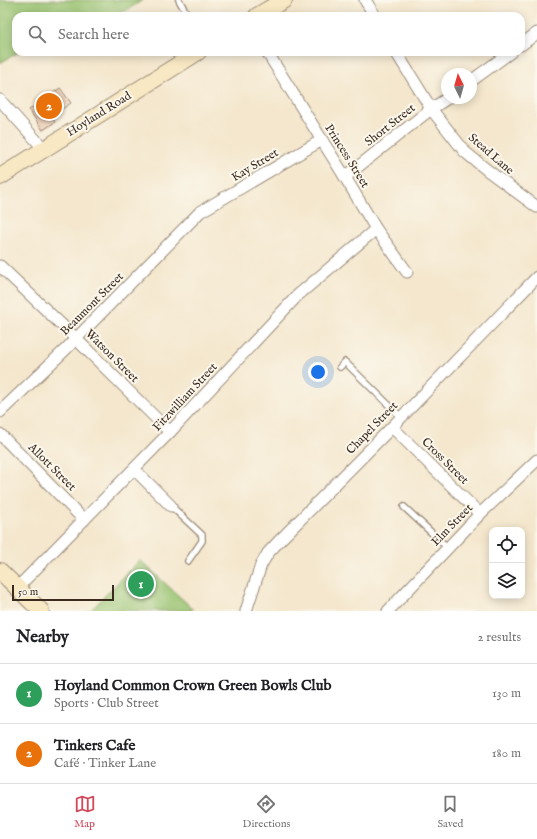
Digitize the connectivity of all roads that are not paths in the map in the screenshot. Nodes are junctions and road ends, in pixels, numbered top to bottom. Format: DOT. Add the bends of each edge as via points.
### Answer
graph roads {
  1 [pos="179,0"];
  2 [pos="284,0"];
  3 [pos="365,0"];
  4 [pos="186,12"];
  5 [pos="264,12"];
  6 [pos="372,12"];
  7 [pos="537,33"];
  8 [pos="525,42"];
  9 [pos="192,56"];
  10 [pos="270,56"];
  11 [pos="398,56"];
  12 [pos="505,56"];
  13 [pos="477,77"];
  14 [pos="0,100"];
  15 [pos="441,103"];
  16 [pos="432,110"];
  17 [pos="322,140"];
  18 [pos="44,149"];
  19 [pos="0,177"];
  20 [pos="345,177"];
  21 [pos="537,207"];
  22 [pos="200,212"];
  23 [pos="376,229"];
  24 [pos="0,266"];
  25 [pos="407,272"];
  26 [pos="537,276"];
  27 [pos="76,338"];
  28 [pos="340,367"];
  29 [pos="0,412"];
  30 [pos="401,418"];
  31 [pos="392,427"];
  32 [pos="170,432"];
  33 [pos="0,434"];
  34 [pos="537,460"];
  35 [pos="134,469"];
  36 [pos="171,506"];
  37 [pos="404,507"];
  38 [pos="480,514"];
  39 [pos="84,520"];
  40 [pos="448,548"];
  41 [pos="188,561"];
  42 [pos="0,571"];
  43 [pos="17,588"];
  44 [pos="41,611"];
  45 [pos="246,611"];
  46 [pos="388,611"];
  1 -- 4 [label="lane"];
  2 -- 5 [label="main road"];
  3 -- 6 [label="street"];
  7 -- 8 [label="street"];
  9 -- 18 [label="main road, Hoyland Road"];
  10 -- 17 [label="street, Princess Street"];
  11 -- 16 [label="street, Stead Lane"];
  12 -- 13 [label="street"];
  14 -- 18 [label="street"];
  15 -- 16 [label="street, Short Street"];
  16 -- 20 [label="street, Short Street"];
  16 -- 21 [label="street, Stead Lane" via="465,152"];
  17 -- 20 [label="street, Princess Street"];
  17 -- 22 [label="street, Kay Street"];
  18 -- 19 [label="main road, Hoyland Road"];
  20 -- 23 [label="street, Princess Street"];
  22 -- 27 [label="street, Beaumont Street"];
  23 -- 25 [label="street, Princess Street"];
  23 -- 32 [label="street, Fitzwilliam Street" via="298,296"];
  24 -- 27 [label="street, Watson Street"];
  26 -- 30 [label="street, Chapel Street"];
  27 -- 29 [label="street, Beaumont Street"];
  27 -- 32 [label="street, Watson Street"];
  28 -- 30 [label="lane" via="345,362"];
  30 -- 31 [label="street, Chapel Street"];
  31 -- 38 [label="street, Cross Street"];
  31 -- 45 [label="street, Chapel Street" via="268,553"];
  32 -- 35 [label="street, Fitzwilliam Street"];
  33 -- 39 [label="street, Allott Street"];
  34 -- 38 [label="street, Elm Street"];
  35 -- 36 [label="street"];
  35 -- 39 [label="street, Fitzwilliam Street"];
  36 -- 41 [label="lane" via="202,535 202,541"];
  37 -- 40 [label="lane"];
  38 -- 40 [label="street, Elm Street"];
  39 -- 43 [label="street, Fitzwilliam Street"];
  40 -- 46 [label="street, Elm Street"];
  42 -- 43 [label="main road"];
  43 -- 44 [label="main road"];
}
